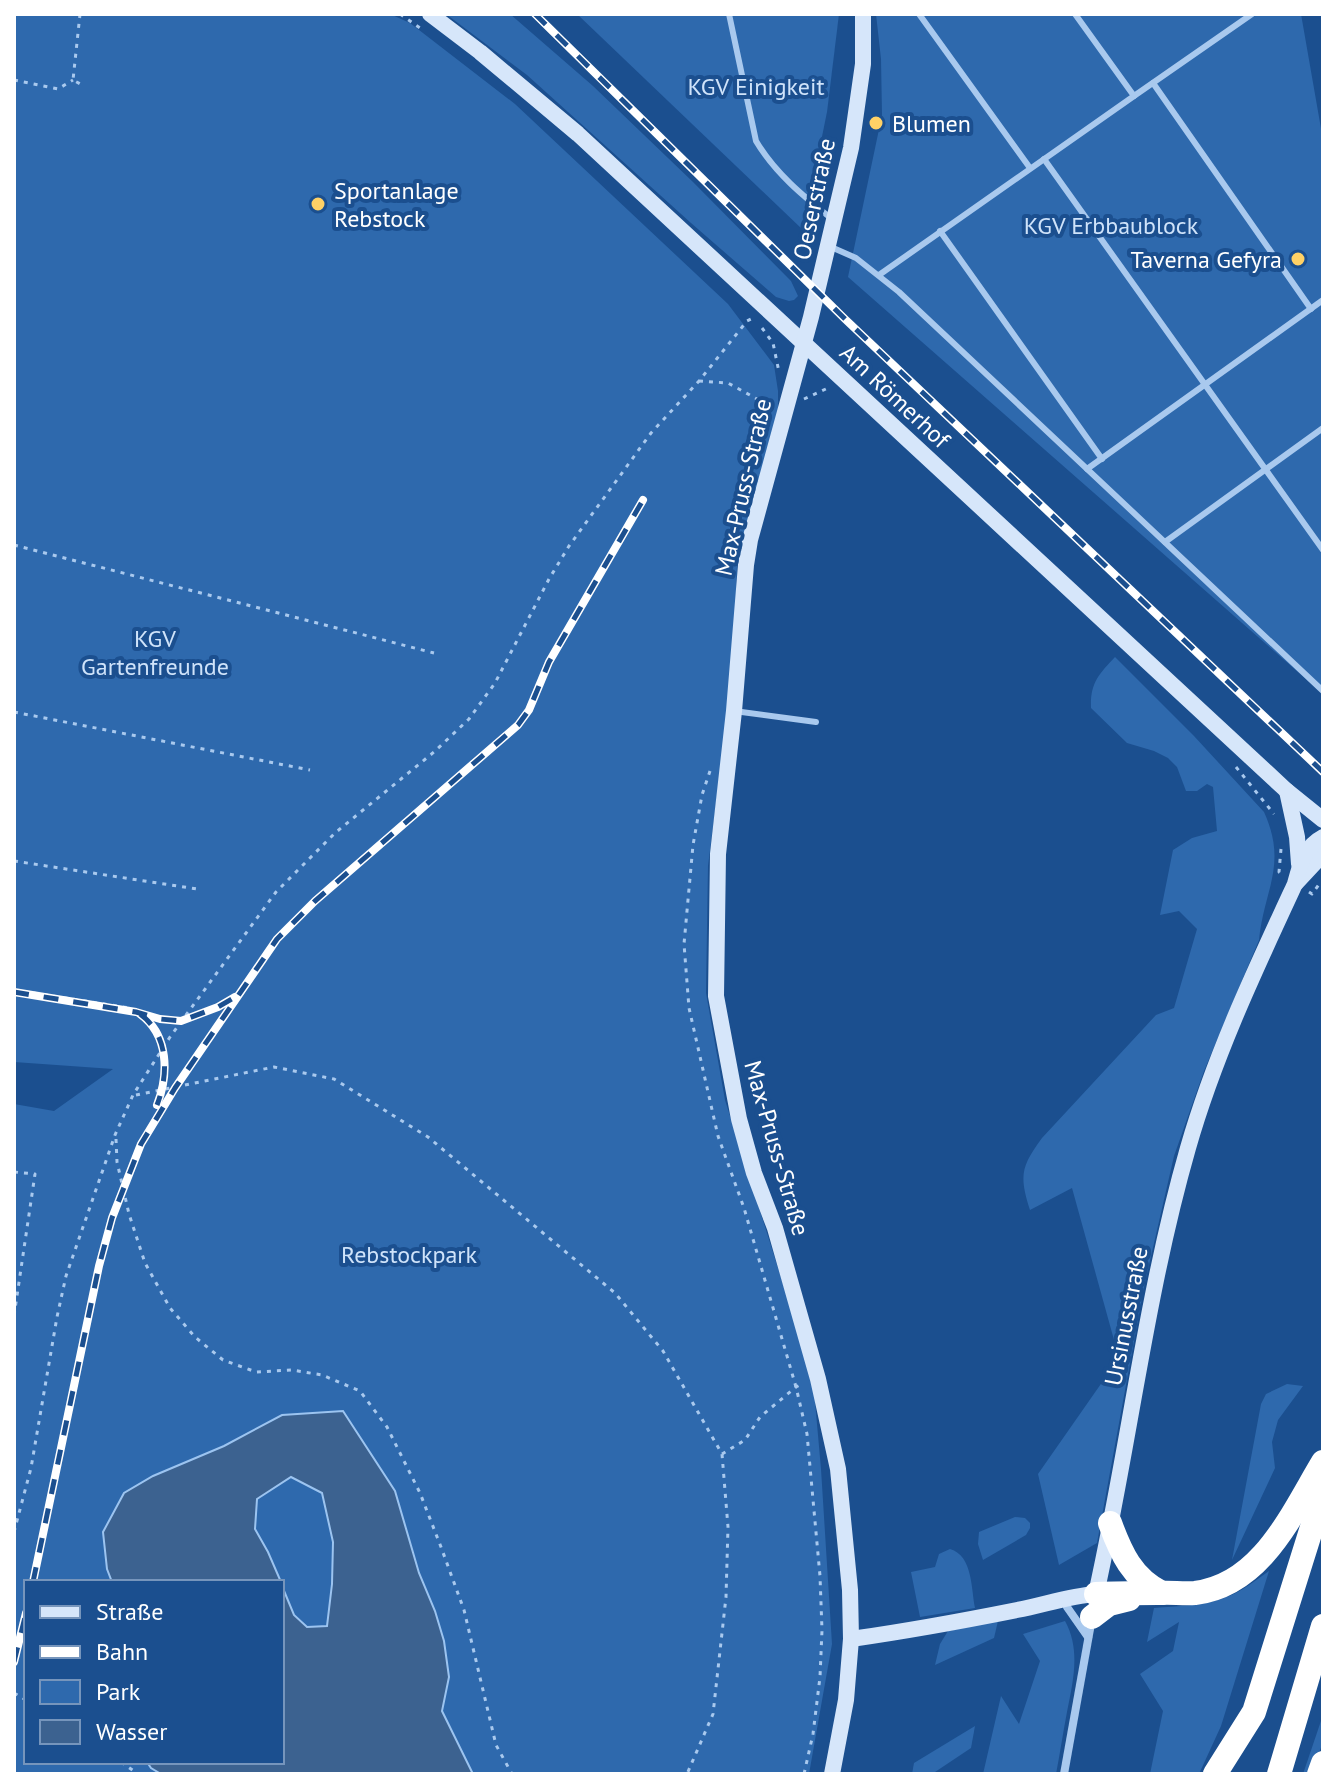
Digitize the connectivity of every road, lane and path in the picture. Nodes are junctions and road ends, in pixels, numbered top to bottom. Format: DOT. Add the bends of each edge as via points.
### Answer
graph roads {
  1 [pos="80,14"];
  2 [pos="400,14"];
  3 [pos="729,14"];
  4 [pos="863,14"];
  5 [pos="919,14"];
  6 [pos="1075,14"];
  7 [pos="1231,14"];
  8 [pos="1252,14"];
  9 [pos="426,22"];
  10 [pos="1238,24"];
  11 [pos="14,80"];
  12 [pos="73,80"];
  13 [pos="1153,83"];
  14 [pos="84,86"];
  15 [pos="1134,96"];
  16 [pos="1044,159"];
  17 [pos="1030,168"];
  18 [pos="835,221"];
  19 [pos="940,231"];
  20 [pos="829,246"];
  21 [pos="879,275"];
  22 [pos="1323,300"];
  23 [pos="1311,309"];
  24 [pos="754,318"];
  25 [pos="804,345"];
  26 [pos="699,381"];
  27 [pos="1206,385"];
  28 [pos="837,395"];
  29 [pos="788,398"];
  30 [pos="1323,428"];
  31 [pos="1102,459"];
  32 [pos="1265,468"];
  33 [pos="1087,469"];
  34 [pos="1165,542"];
  35 [pos="14,545"];
  36 [pos="1323,550"];
  37 [pos="434,653"];
  38 [pos="1323,691"];
  39 [pos="734,711"];
  40 [pos="14,712"];
  41 [pos="816,722"];
  42 [pos="1230,762"];
  43 [pos="310,770"];
  44 [pos="1287,791"];
  45 [pos="1275,815"];
  46 [pos="1323,820"];
  47 [pos="1323,837"];
  48 [pos="1281,841"];
  49 [pos="1323,854"];
  50 [pos="14,861"];
  51 [pos="1300,866"];
  52 [pos="1323,879"];
  53 [pos="1295,884"];
  54 [pos="197,889"];
  55 [pos="14,990"];
  56 [pos="130,1008"];
  57 [pos="133,1095"];
  58 [pos="115,1135"];
  59 [pos="14,1172"];
  60 [pos="15,1305"];
  61 [pos="14,1316"];
  62 [pos="804,1383"];
  63 [pos="796,1387"];
  64 [pos="722,1454"];
  65 [pos="1323,1462"];
  66 [pos="1323,1492"];
  67 [pos="1110,1523"];
  68 [pos="14,1532"];
  69 [pos="1170,1593"];
  70 [pos="1039,1606"];
  71 [pos="1067,1607"];
  72 [pos="1092,1616"];
  73 [pos="1323,1626"];
  74 [pos="851,1639"];
  75 [pos="1323,1666"];
  76 [pos="1254,1712"];
  77 [pos="1289,1739"];
  78 [pos="1323,1763"];
  79 [pos="512,1774"];
  80 [pos="687,1774"];
  81 [pos="804,1774"];
  82 [pos="832,1774"];
  83 [pos="1064,1774"];
  84 [pos="1215,1774"];
  85 [pos="1239,1774"];
  86 [pos="1279,1774"];
  87 [pos="1319,1774"];
  1 -- 12 [label="path"];
  2 -- 9 [label="path"];
  3 -- 18 [label="lane" via="756,141 799,194"];
  4 -- 18 [label="main road, Oeserstraße" via="863,64"];
  5 -- 17 [label="lane"];
  6 -- 15 [label="lane"];
  7 -- 10 [label="lane"];
  8 -- 10 [label="lane"];
  9 -- 25 [label="main road, Am Römerhof" via="480,52 578,134"];
  10 -- 13 [label="lane"];
  11 -- 12 [label="path" via="58,89"];
  12 -- 14 [label="path"];
  13 -- 15 [label="lane"];
  13 -- 23 [label="lane"];
  15 -- 16 [label="lane"];
  16 -- 17 [label="lane"];
  16 -- 27 [label="lane"];
  17 -- 19 [label="lane"];
  18 -- 20 [label="main road, Oeserstraße"];
  19 -- 21 [label="lane"];
  19 -- 31 [label="lane"];
  20 -- 21 [label="lane"];
  20 -- 25 [label="main road, Oeserstraße"];
  21 -- 33 [label="lane"];
  22 -- 23 [label="lane"];
  23 -- 27 [label="lane"];
  24 -- 26 [label="path"];
  25 -- 29 [label="main road, Max-Pruss-Straße"];
  25 -- 44 [label="main road, Am Römerhof"];
  26 -- 29 [label="path" via="728,383 757,399"];
  26 -- 57 [label="path" via="651,433 569,546 495,683 469,719 335,833 276,892"];
  27 -- 31 [label="lane"];
  27 -- 32 [label="lane"];
  28 -- 29 [label="path" via="828,388 804,400"];
  29 -- 39 [label="main road, Max-Pruss-Straße" via="750,540"];
  30 -- 32 [label="lane"];
  31 -- 33 [label="lane"];
  32 -- 34 [label="lane"];
  32 -- 36 [label="lane"];
  33 -- 34 [label="lane"];
  34 -- 38 [label="lane"];
  35 -- 37 [label="path"];
  39 -- 41 [label="lane"];
  39 -- 74 [label="main road, Max-Pruss-Straße" via="718,854 716,996 739,1119 818,1379 838,1469"];
  40 -- 43 [label="path"];
  42 -- 45 [label="path"];
  44 -- 46 [label="main road, Am Römerhof"];
  44 -- 51 [label="main road, Ursinusstraße"];
  47 -- 51 [label="main road, Ursinusstraße" via="1306,851"];
  48 -- 53 [label="path" via="1279,872"];
  49 -- 53 [label="main road, Ursinusstraße"];
  50 -- 54 [label="path"];
  51 -- 53 [label="main road, Ursinusstraße"];
  52 -- 53 [label="path" via="1312,894"];
  53 -- 67 [label="main road, Ursinusstraße" via="1216,1063 1188,1146"];
  55 -- 56 [label="path"];
  57 -- 58 [label="path"];
  57 -- 64 [label="path" via="274,1067 334,1079 428,1137 615,1293 663,1351"];
  58 -- 68 [label="path" via="66,1276"];
  58 -- 79 [label="path" via="129,1214 145,1263 170,1308 195,1337 223,1360 256,1372 322,1375 360,1391 387,1427 420,1493 464,1610 496,1745"];
  59 -- 60 [label="path" via="35,1174"];
  60 -- 61 [label="path"];
  62 -- 63 [label="path"];
  63 -- 64 [label="path" via="760,1417 745,1440"];
  63 -- 81 [label="path" via="807,1434 822,1630"];
  64 -- 80 [label="path" via="728,1527 725,1612 713,1714"];
  65 -- 69 [label="highway" via="1289,1520 1249,1570 1226,1585"];
  66 -- 76 [label="highway"];
  67 -- 69 [label="highway" via="1130,1568 1151,1587"];
  67 -- 72 [label="main road, Ursinusstraße"];
  69 -- 72 [label="highway"];
  70 -- 71 [label="main road"];
  70 -- 72 [label="main road" via="1069,1597"];
  70 -- 74 [label="main road"];
  71 -- 72 [label="street"];
  71 -- 72 [label="main road" via="1084,1604"];
  72 -- 83 [label="street, Ursinusstraße"];
  73 -- 77 [label="highway"];
  74 -- 82 [label="main road, Max-Pruss-Straße"];
  75 -- 77 [label="highway"];
  76 -- 84 [label="highway"];
  76 -- 85 [label="highway"];
  77 -- 86 [label="highway"];
  78 -- 87 [label="highway"];
}
